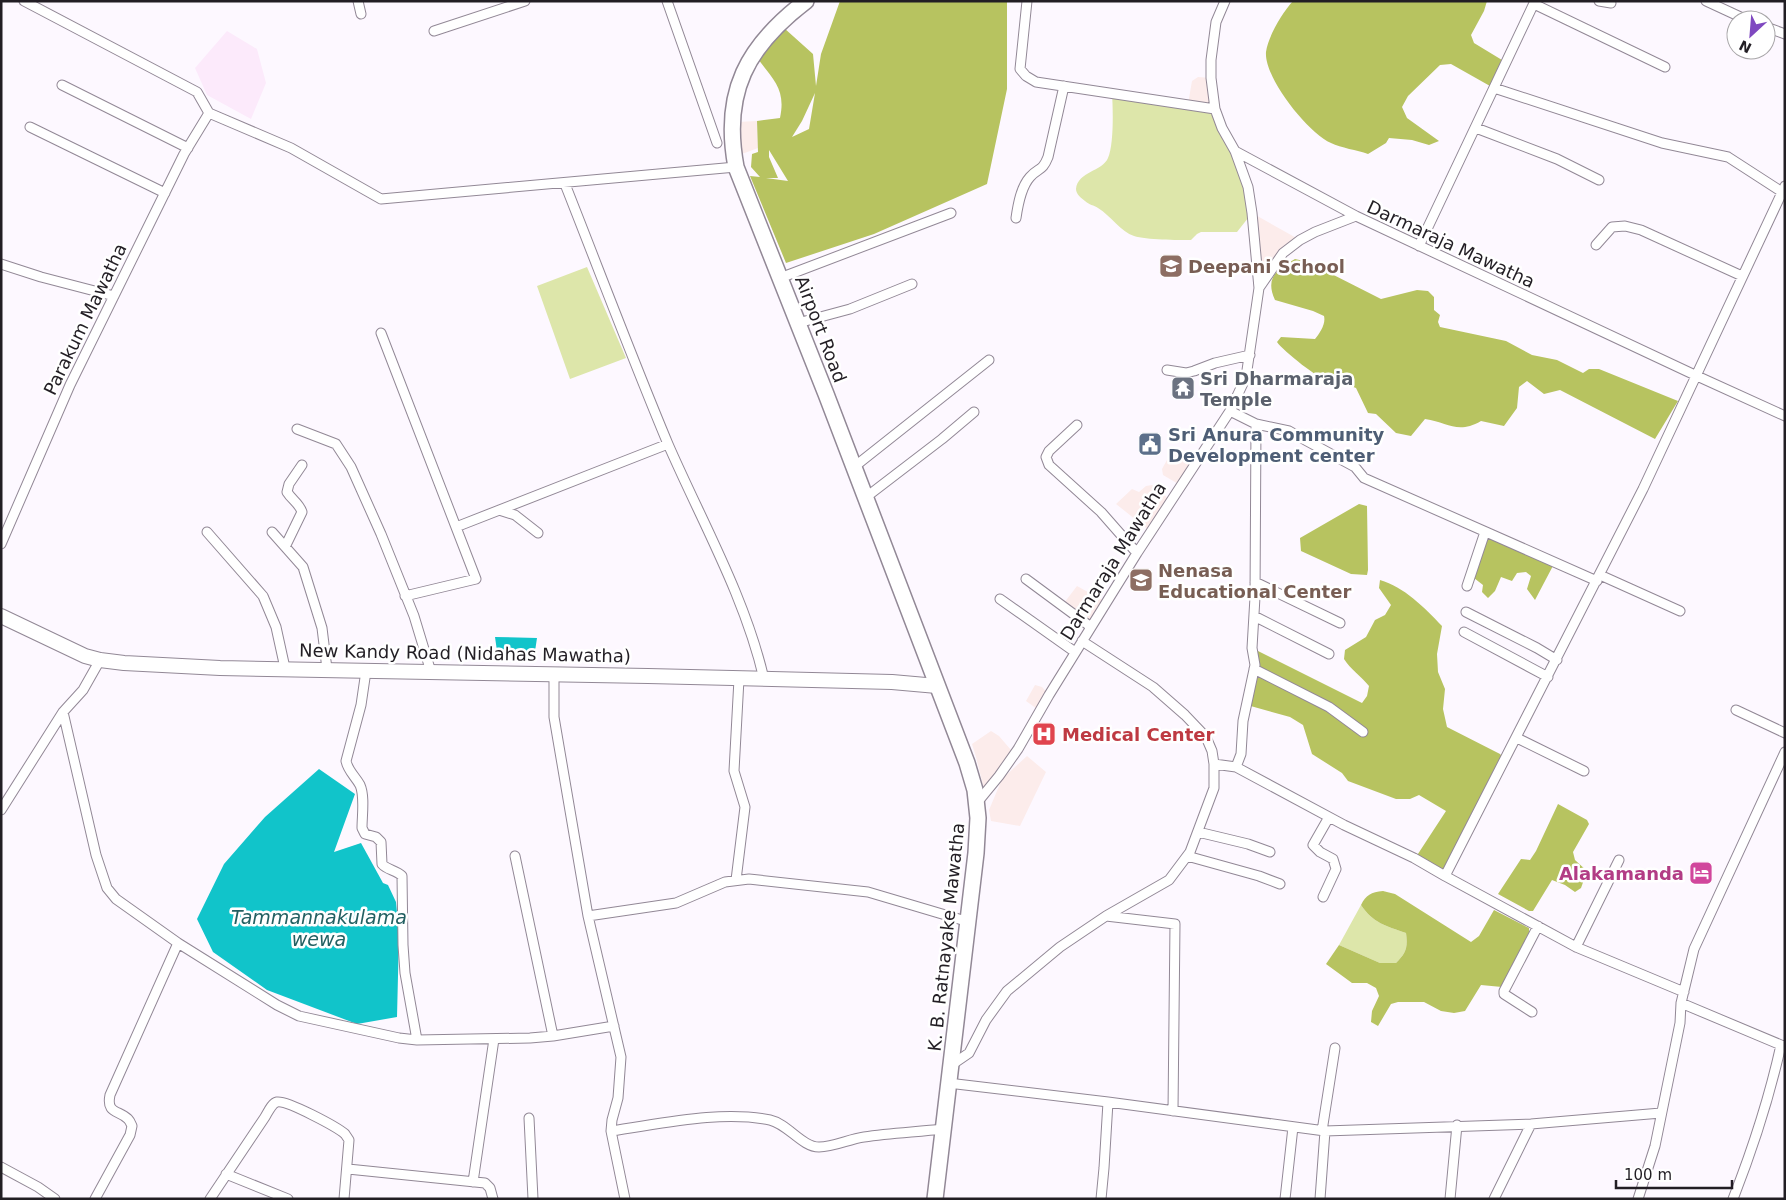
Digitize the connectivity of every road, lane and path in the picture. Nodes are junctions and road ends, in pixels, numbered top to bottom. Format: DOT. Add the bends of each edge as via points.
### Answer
graph roads {
  1 [pos="24,1"];
  2 [pos="358,1"];
  3 [pos="525,1"];
  4 [pos="667,1"];
  5 [pos="806,1"];
  6 [pos="1027,1"];
  7 [pos="1225,1"];
  8 [pos="1599,1"];
  9 [pos="1706,1"];
  10 [pos="1534,3"];
  11 [pos="1611,3"];
  12 [pos="1726,10"];
  13 [pos="361,14"];
  14 [pos="434,31"];
  15 [pos="1665,67"];
  16 [pos="62,85"];
  17 [pos="1064,86"];
  18 [pos="1494,88"];
  19 [pos="1215,108"];
  20 [pos="209,112"];
  21 [pos="30,127"];
  22 [pos="1476,128"];
  23 [pos="718,143"];
  24 [pos="188,148"];
  25 [pos="1235,151"];
  26 [pos="736,167"];
  27 [pos="1599,180"];
  28 [pos="564,184"];
  29 [pos="1783,189"];
  30 [pos="165,193"];
  31 [pos="951,213"];
  32 [pos="1356,216"];
  33 [pos="1016,218"];
  34 [pos="1596,245"];
  35 [pos="1420,246"];
  36 [pos="1,264"];
  37 [pos="1742,276"];
  38 [pos="780,278"];
  39 [pos="912,284"];
  40 [pos="1259,288"];
  41 [pos="114,296"];
  42 [pos="798,323"];
  43 [pos="381,333"];
  44 [pos="1250,354"];
  45 [pos="989,360"];
  46 [pos="1167,370"];
  47 [pos="1697,376"];
  48 [pos="1230,411"];
  49 [pos="974,412"];
  50 [pos="1785,416"];
  51 [pos="1256,424"];
  52 [pos="1077,425"];
  53 [pos="297,429"];
  54 [pos="668,444"];
  55 [pos="302,465"];
  56 [pos="854,467"];
  57 [pos="865,498"];
  58 [pos="499,510"];
  59 [pos="456,527"];
  60 [pos="207,532"];
  61 [pos="272,532"];
  62 [pos="1485,532"];
  63 [pos="538,533"];
  64 [pos="1,544"];
  65 [pos="285,547"];
  66 [pos="1137,553"];
  67 [pos="1598,578"];
  68 [pos="1026,579"];
  69 [pos="1255,582"];
  70 [pos="1467,586"];
  71 [pos="405,596"];
  72 [pos="1000,599"];
  73 [pos="1680,611"];
  74 [pos="1466,612"];
  75 [pos="1,616"];
  76 [pos="1254,616"];
  77 [pos="1340,623"];
  78 [pos="1091,626"];
  79 [pos="1464,632"];
  80 [pos="1082,641"];
  81 [pos="1075,652"];
  82 [pos="1329,654"];
  83 [pos="100,660"];
  84 [pos="1557,660"];
  85 [pos="285,668"];
  86 [pos="327,669"];
  87 [pos="1254,669"];
  88 [pos="366,671"];
  89 [pos="431,672"];
  90 [pos="554,674"];
  91 [pos="1548,677"];
  92 [pos="739,679"];
  93 [pos="764,679"];
  94 [pos="937,686"];
  95 [pos="1736,710"];
  96 [pos="63,712"];
  97 [pos="1363,732"];
  98 [pos="1785,734"];
  99 [pos="1517,738"];
  100 [pos="1785,752"];
  101 [pos="1214,764"];
  102 [pos="1236,767"];
  103 [pos="1584,771"];
  104 [pos="976,804"];
  105 [pos="1,810"];
  106 [pos="1329,817"];
  107 [pos="1198,832"];
  108 [pos="1270,852"];
  109 [pos="515,856"];
  110 [pos="1187,856"];
  111 [pos="1619,860"];
  112 [pos="1445,876"];
  113 [pos="736,880"];
  114 [pos="1280,884"];
  115 [pos="1323,897"];
  116 [pos="588,916"];
  117 [pos="1106,916"];
  118 [pos="969,922"];
  119 [pos="1538,926"];
  120 [pos="178,943"];
  121 [pos="1576,947"];
  122 [pos="1684,992"];
  123 [pos="1681,1002"];
  124 [pos="1532,1012"];
  125 [pos="614,1026"];
  126 [pos="553,1036"];
  127 [pos="494,1039"];
  128 [pos="417,1040"];
  129 [pos="1783,1045"];
  130 [pos="1335,1048"];
  131 [pos="950,1066"];
  132 [pos="948,1083"];
  133 [pos="1108,1102"];
  134 [pos="1173,1111"];
  135 [pos="1661,1114"];
  136 [pos="529,1118"];
  137 [pos="1531,1124"];
  138 [pos="1457,1125"];
  139 [pos="1293,1127"];
  140 [pos="943,1129"];
  141 [pos="611,1131"];
  142 [pos="1324,1131"];
  143 [pos="1,1167"];
  144 [pos="348,1169"];
  145 [pos="226,1174"];
  146 [pos="473,1182"];
  147 [pos="55,1199"];
  148 [pos="95,1199"];
  149 [pos="210,1199"];
  150 [pos="288,1199"];
  151 [pos="344,1199"];
  152 [pos="493,1199"];
  153 [pos="533,1199"];
  154 [pos="625,1199"];
  155 [pos="935,1199"];
  156 [pos="1101,1199"];
  157 [pos="1286,1199"];
  158 [pos="1320,1199"];
  159 [pos="1450,1199"];
  160 [pos="1494,1199"];
  161 [pos="1638,1199"];
  162 [pos="1733,1199"];
  1 -- 20 [label="street" via="197,92"];
  2 -- 13 [label="street"];
  3 -- 14 [label="street"];
  4 -- 23 [label="street"];
  5 -- 26 [label="highway, Airport Road" via="766,37 741,79 732,122"];
  6 -- 17 [label="street" via="1020,69 1036,82"];
  7 -- 19 [label="street" via="1216,22 1211,60"];
  8 -- 11 [label="street"];
  9 -- 12 [label="street"];
  10 -- 15 [label="street"];
  10 -- 18 [label="street"];
  16 -- 24 [label="street"];
  17 -- 19 [label="street"];
  17 -- 33 [label="street" via="1048,157 1044,167 1031,175 1026,183 1018,201"];
  18 -- 22 [label="street"];
  18 -- 29 [label="street" via="1662,143 1728,157"];
  19 -- 25 [label="street"];
  20 -- 24 [label="street, Parakum Mawatha"];
  20 -- 28 [label="street" via="291,148 381,199"];
  21 -- 30 [label="street"];
  22 -- 27 [label="street" via="1557,158"];
  22 -- 35 [label="street"];
  24 -- 30 [label="street, Parakum Mawatha"];
  25 -- 32 [label="street"];
  25 -- 40 [label="street" via="1248,187"];
  26 -- 28 [label="street"];
  26 -- 38 [label="highway, Airport Road"];
  28 -- 54 [label="street"];
  29 -- 37 [label="street"];
  30 -- 41 [label="street, Parakum Mawatha"];
  31 -- 38 [label="street"];
  32 -- 35 [label="street, Darmaraja Mawatha"];
  32 -- 40 [label="street, Darmaraja Mawatha" via="1300,240 1283,254"];
  34 -- 37 [label="street" via="1612,227 1625,226 1641,230"];
  35 -- 47 [label="street, Darmaraja Mawatha"];
  36 -- 41 [label="street"];
  37 -- 47 [label="street"];
  38 -- 42 [label="highway, Airport Road"];
  39 -- 42 [label="street" via="850,309"];
  40 -- 44 [label="street, Darmaraja Mawatha"];
  41 -- 64 [label="street, Parakum Mawatha" via="70,385"];
  42 -- 56 [label="highway, Airport Road"];
  43 -- 59 [label="street"];
  44 -- 46 [label="street" via="1186,373"];
  44 -- 48 [label="street, Darmaraja Mawatha" via="1246,377"];
  45 -- 56 [label="street"];
  47 -- 50 [label="street, Darmaraja Mawatha"];
  47 -- 67 [label="street"];
  48 -- 51 [label="street"];
  48 -- 66 [label="street, Darmaraja Mawatha"];
  49 -- 57 [label="street"];
  51 -- 62 [label="street" via="1289,432 1355,467 1364,478"];
  51 -- 69 [label="street"];
  52 -- 66 [label="street" via="1049,451 1046,457 1049,465 1100,512"];
  53 -- 71 [label="street" via="336,444 351,467"];
  54 -- 58 [label="street"];
  54 -- 93 [label="street" via="730,580"];
  55 -- 65 [label="street" via="287,492 302,512"];
  56 -- 57 [label="highway, Airport Road"];
  57 -- 94 [label="highway, Airport Road"];
  58 -- 59 [label="street"];
  58 -- 63 [label="street" via="515,515"];
  59 -- 71 [label="street" via="476,579"];
  60 -- 85 [label="street" via="263,596 276,626"];
  61 -- 65 [label="street"];
  62 -- 67 [label="street"];
  62 -- 70 [label="street"];
  65 -- 86 [label="street" via="303,567 322,628"];
  66 -- 78 [label="street, Darmaraja Mawatha"];
  67 -- 73 [label="street"];
  67 -- 84 [label="street"];
  68 -- 78 [label="street"];
  69 -- 76 [label="street"];
  69 -- 77 [label="street"];
  71 -- 89 [label="street"];
  72 -- 81 [label="street"];
  74 -- 84 [label="street"];
  75 -- 83 [label="main road, New Kandy Road (Nidahas Mawatha)"];
  76 -- 82 [label="street"];
  76 -- 87 [label="street"];
  78 -- 80 [label="street, Darmaraja Mawatha"];
  79 -- 91 [label="street"];
  80 -- 81 [label="street, Darmaraja Mawatha"];
  80 -- 101 [label="street" via="1153,687 1185,715 1206,737"];
  81 -- 104 [label="street, Darmaraja Mawatha" via="1018,749"];
  83 -- 85 [label="main road, New Kandy Road (Nidahas Mawatha)" via="201,667"];
  83 -- 96 [label="street" via="82,690"];
  84 -- 91 [label="street"];
  85 -- 86 [label="main road, New Kandy Road (Nidahas Mawatha)"];
  86 -- 88 [label="main road, New Kandy Road (Nidahas Mawatha)"];
  87 -- 97 [label="street" via="1329,707"];
  87 -- 102 [label="street" via="1243,721 1241,754"];
  88 -- 89 [label="main road, New Kandy Road (Nidahas Mawatha)"];
  88 -- 128 [label="street" via="361,706 346,761 362,790 362,828 365,834 381,842 385,868 402,876 405,973"];
  89 -- 90 [label="main road, New Kandy Road (Nidahas Mawatha)"];
  90 -- 92 [label="main road, New Kandy Road (Nidahas Mawatha)"];
  90 -- 116 [label="street" via="554,717"];
  91 -- 99 [label="street"];
  92 -- 93 [label="main road, New Kandy Road (Nidahas Mawatha)"];
  92 -- 113 [label="street" via="734,771 745,807"];
  93 -- 94 [label="main road, New Kandy Road (Nidahas Mawatha)"];
  94 -- 104 [label="highway, K. B. Ratnayake Mawatha" via="967,763"];
  95 -- 98 [label="street"];
  96 -- 105 [label="street"];
  96 -- 120 [label="street" via="96,855 107,888 116,899"];
  99 -- 103 [label="street"];
  99 -- 112 [label="street"];
  100 -- 122 [label="street" via="1694,950"];
  101 -- 102 [label="street"];
  101 -- 107 [label="street" via="1214,788"];
  102 -- 106 [label="street"];
  104 -- 118 [label="highway, K. B. Ratnayake Mawatha" via="978,833"];
  106 -- 112 [label="street"];
  106 -- 115 [label="street" via="1313,845 1333,859 1336,869"];
  107 -- 108 [label="street"];
  107 -- 110 [label="street"];
  109 -- 126 [label="street"];
  110 -- 114 [label="street"];
  110 -- 117 [label="street" via="1169,880"];
  111 -- 121 [label="street"];
  112 -- 119 [label="street"];
  113 -- 116 [label="street" via="676,903"];
  113 -- 118 [label="street" via="868,892"];
  116 -- 125 [label="street"];
  117 -- 131 [label="street" via="1060,947 1007,991 986,1020 969,1053"];
  117 -- 134 [label="street" via="1175,924"];
  118 -- 131 [label="highway, K. B. Ratnayake Mawatha"];
  119 -- 121 [label="street"];
  119 -- 124 [label="street" via="1504,991"];
  120 -- 128 [label="street" via="299,1016"];
  120 -- 148 [label="street" via="110,1095 110,1106 132,1126"];
  121 -- 122 [label="street"];
  122 -- 123 [label="street"];
  123 -- 129 [label="street"];
  123 -- 135 [label="street" via="1680,1023"];
  125 -- 126 [label="street"];
  125 -- 141 [label="street" via="621,1057"];
  126 -- 127 [label="street"];
  127 -- 128 [label="street"];
  127 -- 146 [label="street"];
  129 -- 162 [label="street" via="1772,1088"];
  130 -- 142 [label="street"];
  131 -- 132 [label="highway, K. B. Ratnayake Mawatha"];
  132 -- 133 [label="street"];
  132 -- 140 [label="highway, K. B. Ratnayake Mawatha"];
  133 -- 134 [label="street"];
  133 -- 156 [label="street"];
  134 -- 139 [label="street"];
  135 -- 137 [label="street"];
  135 -- 161 [label="street" via="1655,1146"];
  136 -- 153 [label="street"];
  137 -- 138 [label="street"];
  137 -- 160 [label="street"];
  138 -- 142 [label="street"];
  138 -- 159 [label="street"];
  139 -- 142 [label="street"];
  139 -- 157 [label="street"];
  140 -- 141 [label="street" via="863,1137 821,1147 813,1146 780,1124 745,1116"];
  140 -- 155 [label="highway, K. B. Ratnayake Mawatha"];
  141 -- 154 [label="street"];
  142 -- 158 [label="street"];
  143 -- 147 [label="street"];
  144 -- 145 [label="street" via="349,1140 345,1134 299,1108 278,1102"];
  144 -- 146 [label="street"];
  144 -- 151 [label="street"];
  145 -- 149 [label="street"];
  145 -- 150 [label="street"];
  146 -- 152 [label="street" via="490,1188"];
}
